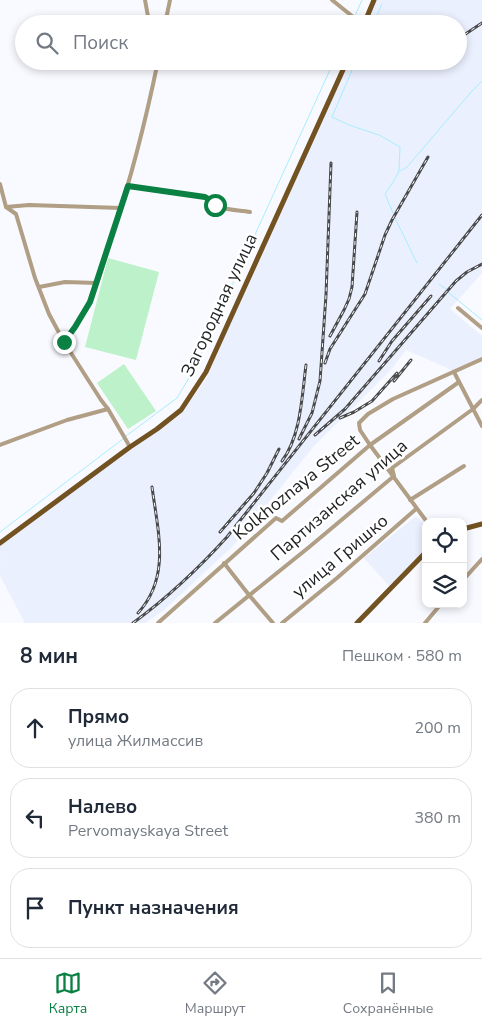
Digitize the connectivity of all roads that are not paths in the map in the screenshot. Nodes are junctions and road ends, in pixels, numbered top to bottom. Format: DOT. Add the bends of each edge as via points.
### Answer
graph roads {
  1 [pos="146,0"];
  2 [pos="170,0"];
  3 [pos="332,0"];
  4 [pos="374,0"];
  5 [pos="148,15"];
  6 [pos="167,15"];
  7 [pos="351,15"];
  8 [pos="367,15"];
  9 [pos="156,70"];
  10 [pos="342,70"];
  11 [pos="0,184"];
  12 [pos="128,186"];
  13 [pos="6,206"];
  14 [pos="121,208"];
  15 [pos="250,212"];
  16 [pos="97,283"];
  17 [pos="39,287"];
  18 [pos="458,308"];
  19 [pos="482,328"];
  20 [pos="64,342"];
  21 [pos="482,359"];
  22 [pos="454,372"];
  23 [pos="459,382"];
  24 [pos="482,400"];
  25 [pos="108,409"];
  26 [pos="473,409"];
  27 [pos="482,426"];
  28 [pos="0,445"];
  29 [pos="370,445"];
  30 [pos="130,447"];
  31 [pos="464,466"];
  32 [pos="394,476"];
  33 [pos="410,500"];
  34 [pos="416,509"];
  35 [pos="424,518"];
  36 [pos="482,524"];
  37 [pos="467,528"];
  38 [pos="0,543"];
  39 [pos="422,556"];
  40 [pos="482,559"];
  41 [pos="224,563"];
  42 [pos="467,576"];
  43 [pos="249,595"];
  44 [pos="438,608"];
  45 [pos="158,623"];
  46 [pos="215,623"];
  47 [pos="273,623"];
  48 [pos="282,623"];
  49 [pos="357,623"];
  50 [pos="425,623"];
  1 -- 5 [label="street"];
  2 -- 6 [label="street"];
  3 -- 7 [label="street"];
  4 -- 8 [label="main road"];
  9 -- 12 [label="street"];
  10 -- 30 [label="main road, Загородная улица" via="206,372 180,410"];
  11 -- 13 [label="street"];
  12 -- 14 [label="street"];
  12 -- 15 [label="street" via="205,197 215,205"];
  13 -- 14 [label="street"];
  13 -- 17 [label="street" via="16,214"];
  14 -- 16 [label="street"];
  16 -- 17 [label="street" via="65,282"];
  16 -- 20 [label="street" via="90,302"];
  17 -- 20 [label="street"];
  18 -- 19 [label="street"];
  20 -- 25 [label="street"];
  21 -- 22 [label="street"];
  22 -- 23 [label="street"];
  22 -- 29 [label="street" via="393,399 368,414 359,423"];
  23 -- 26 [label="street"];
  23 -- 29 [label="street, Kolkhoznaya Street"];
  24 -- 26 [label="street, Партизанская улица"];
  25 -- 28 [label="street" via="67,420"];
  25 -- 30 [label="street"];
  26 -- 27 [label="street"];
  26 -- 32 [label="street, Партизанская улица" via="392,468"];
  29 -- 32 [label="street"];
  29 -- 41 [label="street, Kolkhoznaya Street" via="282,521 276,518"];
  30 -- 38 [label="main road, Загородная улица"];
  31 -- 33 [label="street"];
  32 -- 33 [label="street"];
  32 -- 43 [label="street, Партизанская улица"];
  33 -- 34 [label="street"];
  34 -- 35 [label="street"];
  34 -- 48 [label="street, улица Гришко"];
  36 -- 37 [label="main road"];
  39 -- 49 [label="main road"];
  40 -- 42 [label="street"];
  41 -- 43 [label="street"];
  41 -- 45 [label="street, Kolkhoznaya Street"];
  43 -- 46 [label="street, Партизанская улица"];
  43 -- 47 [label="street"];
  44 -- 50 [label="street"];
}
